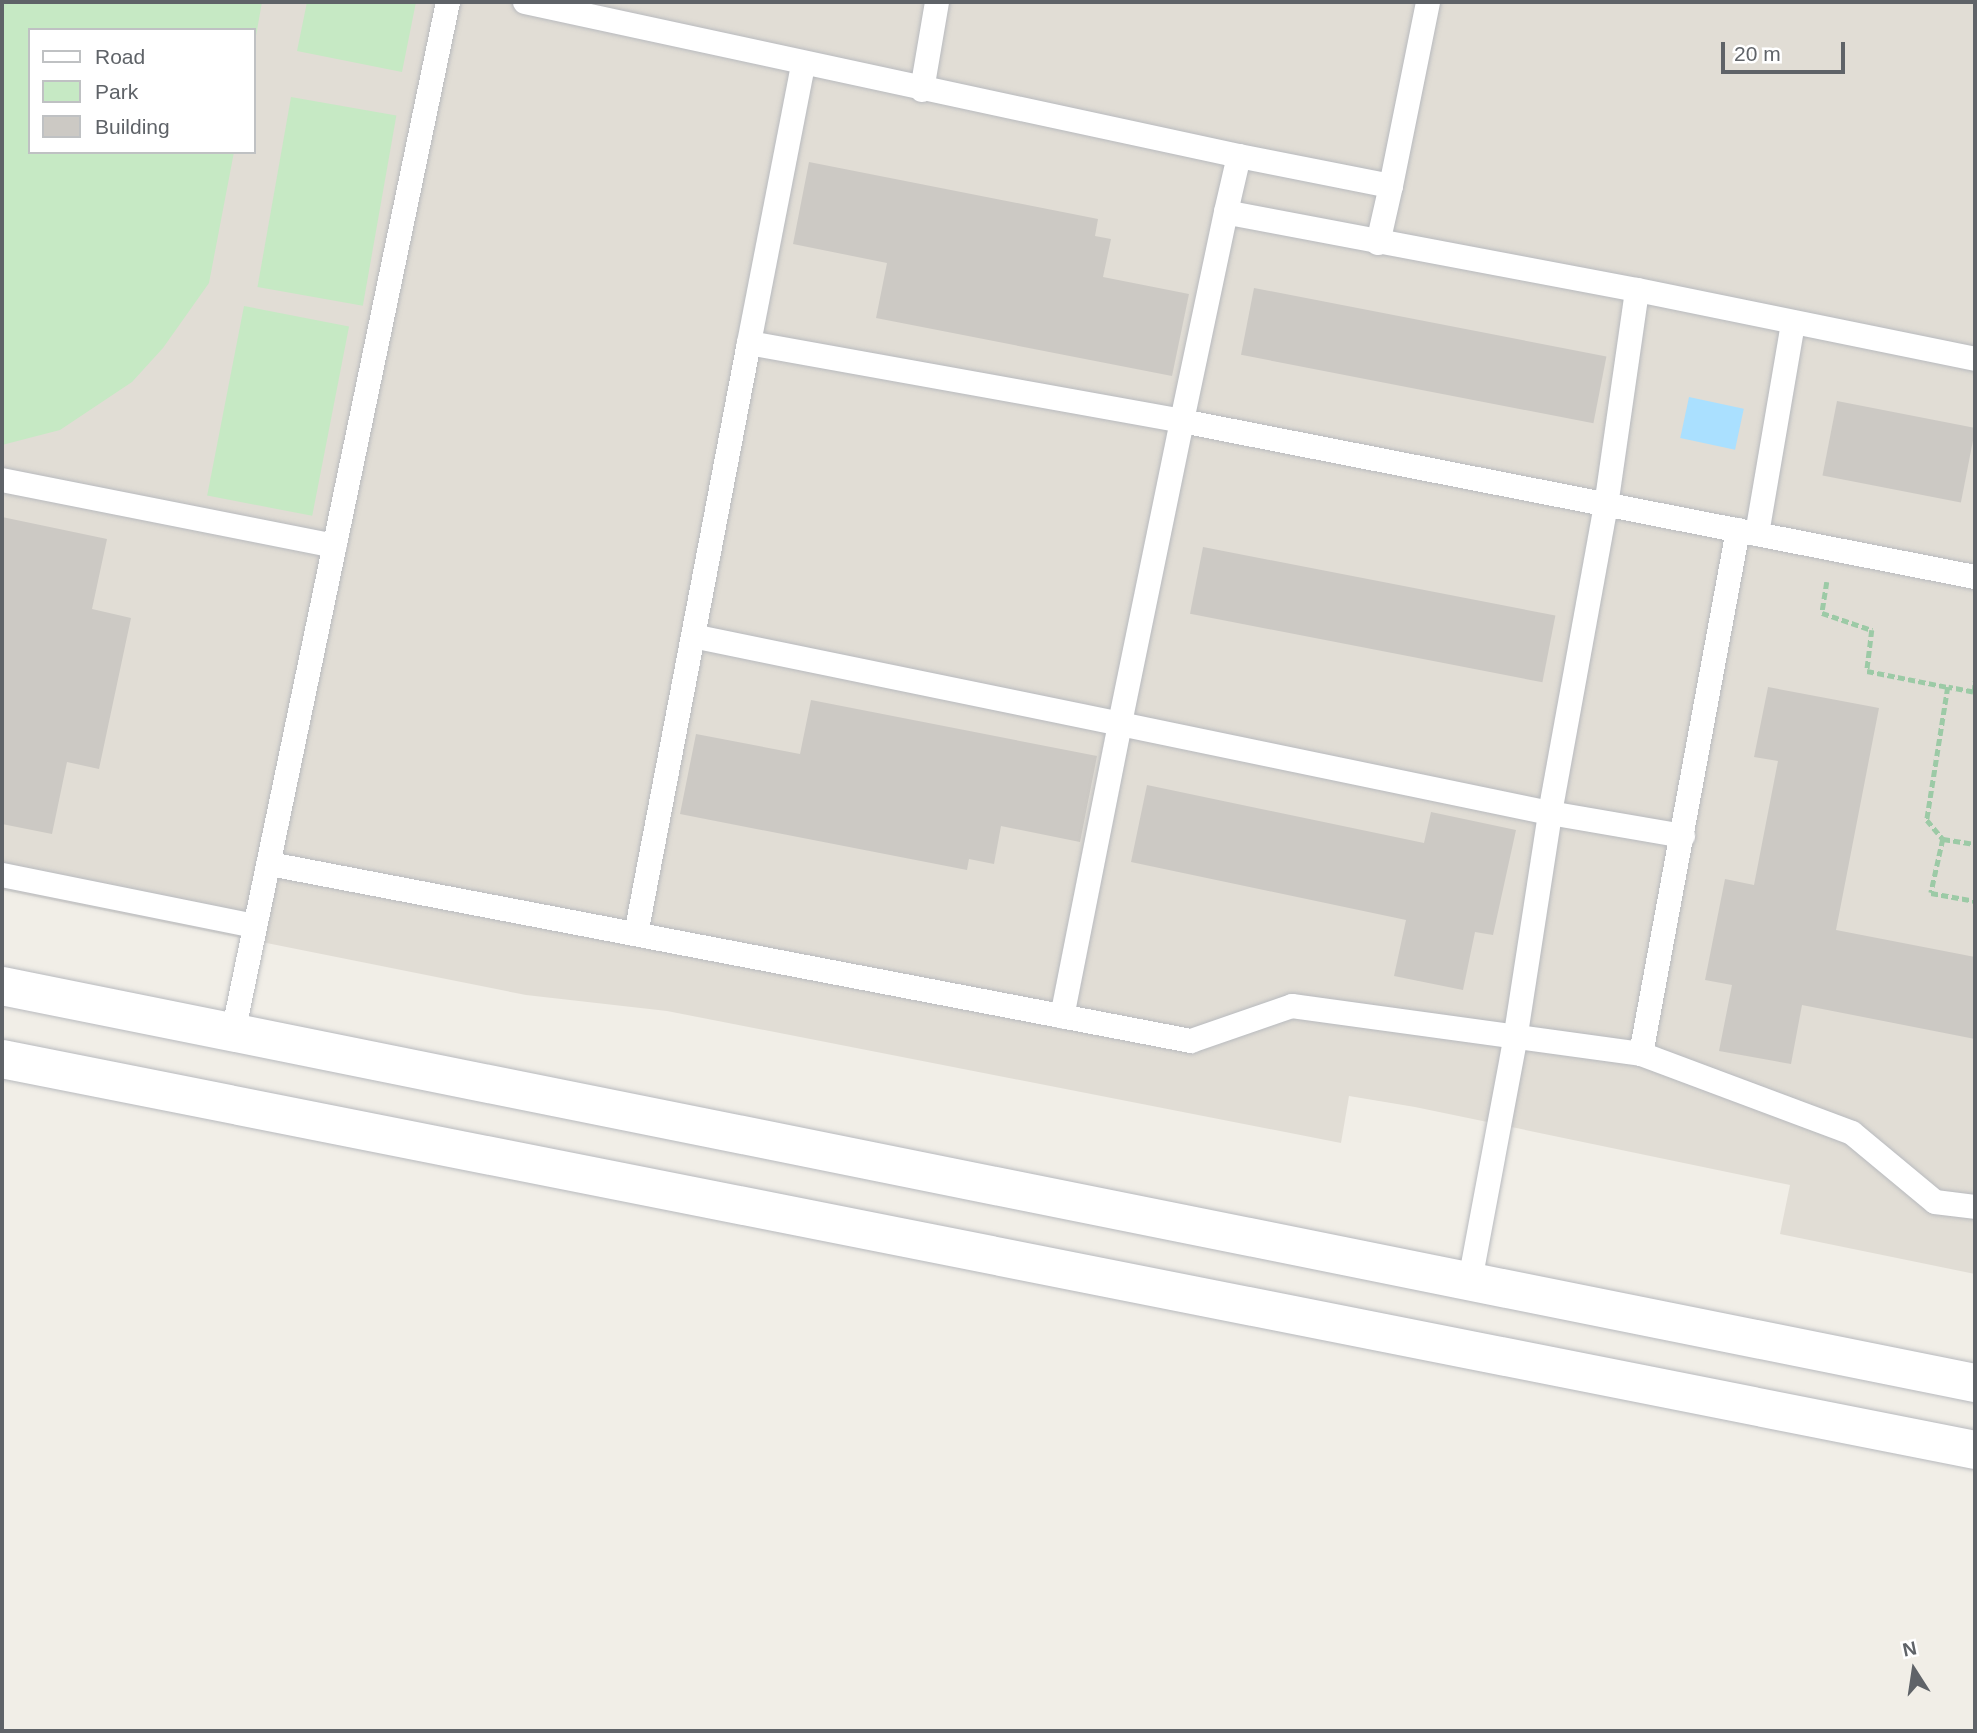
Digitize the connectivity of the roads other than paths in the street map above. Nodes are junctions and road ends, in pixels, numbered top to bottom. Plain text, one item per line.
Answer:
1 (448, 2) edge
2 (525, 2) edge
3 (937, 2) edge
4 (1428, 2) edge
5 (803, 64) junction
6 (922, 90) junction
7 (1239, 156) junction
8 (1391, 186) junction
9 (1226, 212) junction
10 (1378, 243) junction
11 (1637, 290) junction
12 (1793, 324) junction
13 (749, 343) junction
14 (1975, 359) edge
15 (1182, 421) junction
16 (2, 480) edge
17 (1606, 506) junction
18 (1748, 532) junction
19 (335, 546) junction
20 (1975, 577) edge
21 (696, 637) junction
22 (1120, 724) junction
23 (1550, 813) junction
24 (1683, 836) junction
25 (270, 864) junction
26 (2, 875) edge
27 (254, 926) junction
28 (636, 934) junction
29 (2, 986) edge
30 (1062, 1016) junction
31 (233, 1033) junction
32 (1515, 1040) junction
33 (1641, 1054) junction
34 (2, 1059) edge
35 (1975, 1207) edge
36 (1470, 1281) junction
37 (1975, 1383) edge
38 (1975, 1450) edge

1 - 19 lane
2 - 5 lane
3 - 6 lane
4 - 8 lane
5 - 6 lane
5 - 13 lane
6 - 7 lane
7 - 8 lane
7 - 9 lane
8 - 10 lane
9 - 10 lane
9 - 15 lane
10 - 11 lane
11 - 12 lane
11 - 17 lane
12 - 14 lane
12 - 18 lane
13 - 15 lane
13 - 21 lane
15 - 17 lane
15 - 22 lane
16 - 19 lane
17 - 18 lane
17 - 23 lane
18 - 20 lane
18 - 24 lane
19 - 25 lane
21 - 22 lane
21 - 28 lane
22 - 23 lane
22 - 30 lane
23 - 24 lane
23 - 32 lane
24 - 33 lane
25 - 27 lane
25 - 28 lane
26 - 27 lane
27 - 31 lane
28 - 30 lane
29 - 31 street
30 - 32 lane
31 - 36 street
32 - 33 lane
32 - 36 lane
33 - 35 lane
34 - 38 street
36 - 37 street

